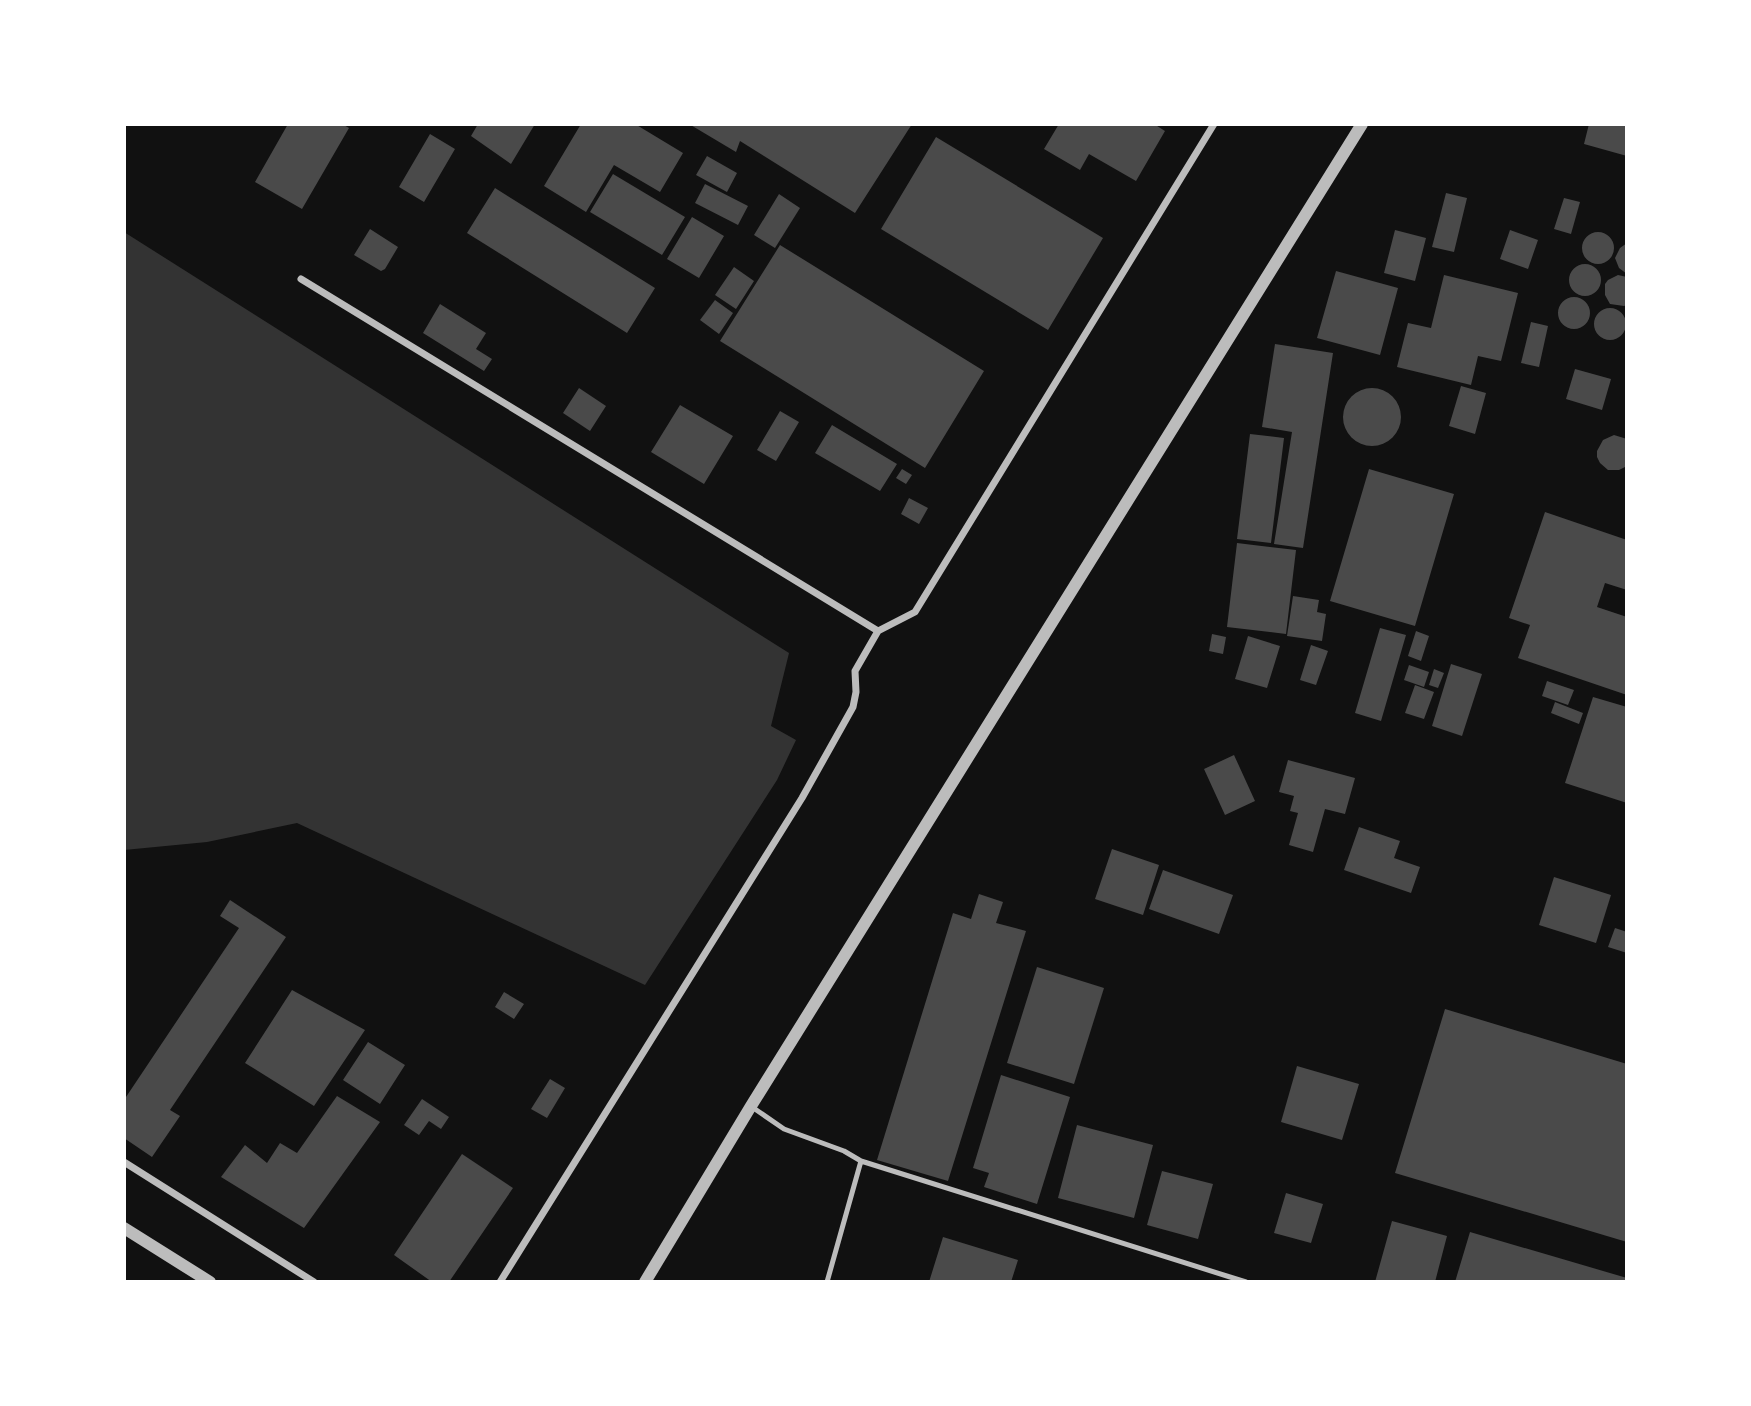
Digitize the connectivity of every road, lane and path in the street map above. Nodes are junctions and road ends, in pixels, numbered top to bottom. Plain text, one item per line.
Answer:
1 (1214, 124) edge
2 (1362, 124) edge
3 (301, 279) dead end
4 (878, 631) junction
5 (751, 1106) junction
6 (861, 1161) junction
7 (124, 1162) edge
8 (124, 1228) edge
9 (210, 1282) edge
10 (314, 1282) edge
11 (500, 1282) edge
12 (645, 1282) edge
13 (827, 1282) edge
14 (1246, 1282) edge

1 - 4 street
2 - 5 street
3 - 4 street
4 - 11 street
5 - 6 lane
5 - 12 street
6 - 13 lane
6 - 14 lane
7 - 10 street
8 - 9 street

